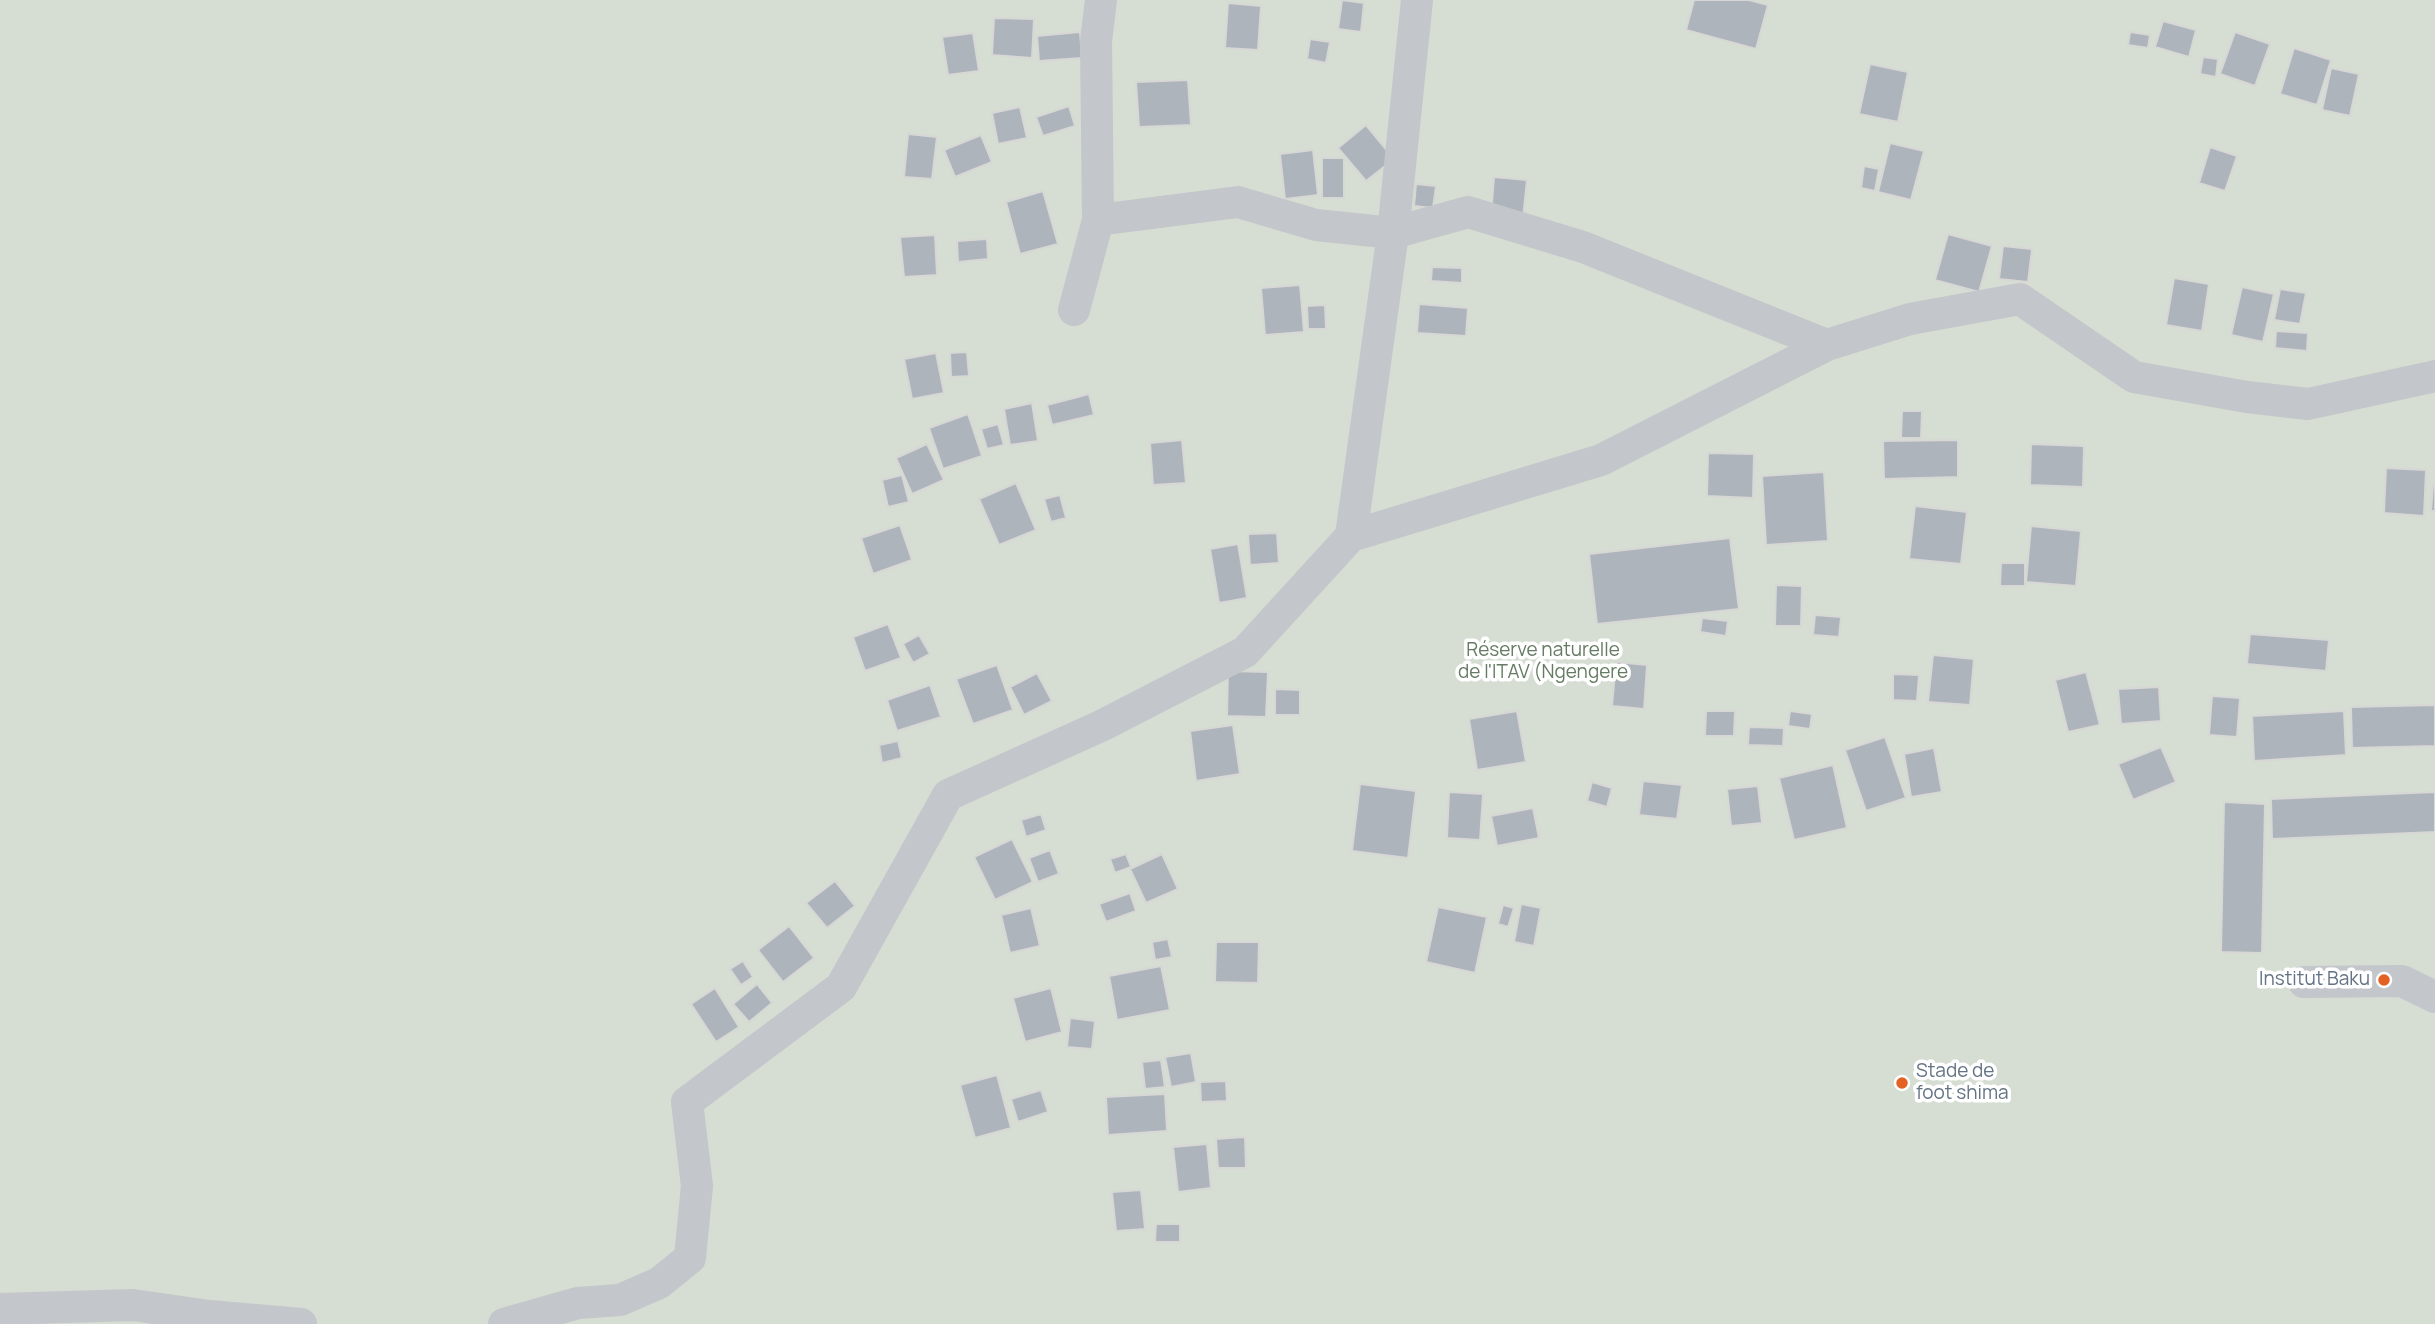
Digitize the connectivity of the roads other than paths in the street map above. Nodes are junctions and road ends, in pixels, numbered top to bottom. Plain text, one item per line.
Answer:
1 (1101, 0) edge
2 (1417, 0) edge
3 (1098, 220) junction
4 (1393, 233) junction
5 (1074, 310) dead end
6 (1827, 345) junction
7 (2435, 376) edge
8 (1351, 536) junction
9 (2304, 982) dead end
10 (2435, 997) edge
11 (0, 1309) edge
12 (301, 1324) edge
13 (504, 1324) edge

1 - 3 street
2 - 4 street
3 - 4 street
3 - 5 street
4 - 6 street
4 - 8 street
6 - 7 street
6 - 8 street
8 - 13 street
9 - 10 street
11 - 12 street

